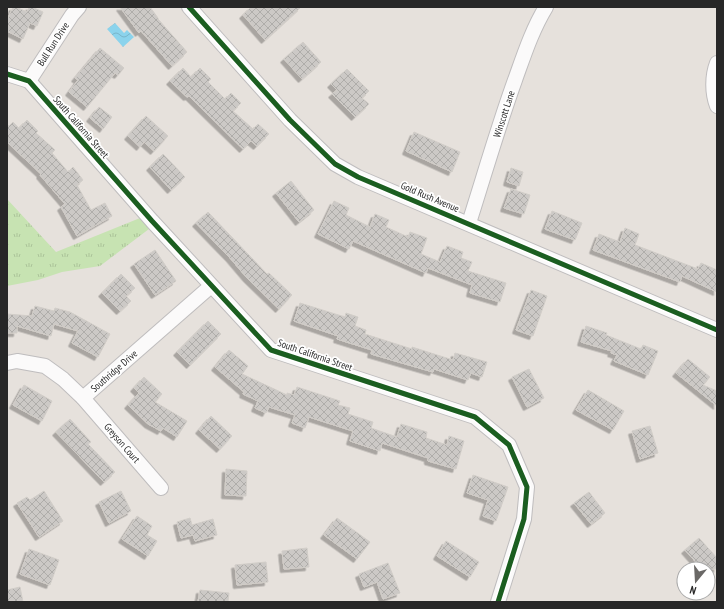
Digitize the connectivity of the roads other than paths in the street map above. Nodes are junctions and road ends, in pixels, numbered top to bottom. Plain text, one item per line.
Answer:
1 (79, 7) edge
2 (189, 7) edge
3 (546, 7) edge
4 (717, 63) edge
5 (7, 74) edge
6 (29, 82) junction
7 (717, 106) edge
8 (469, 224) junction
9 (211, 286) junction
10 (717, 330) edge
11 (7, 363) edge
12 (83, 398) junction
13 (162, 488) dead end
14 (498, 602) edge

1 - 6 street, Bull Run Drive
2 - 8 street, Gold Rush Avenue
3 - 8 street, Winscott Lane
4 - 7 street
5 - 6 street, South California Street
6 - 9 street, South California Street
8 - 10 street, Gold Rush Avenue
9 - 12 street, Southridge Drive
9 - 14 street, South California Street
11 - 12 street, Southridge Drive
12 - 13 street, Greyson Court

